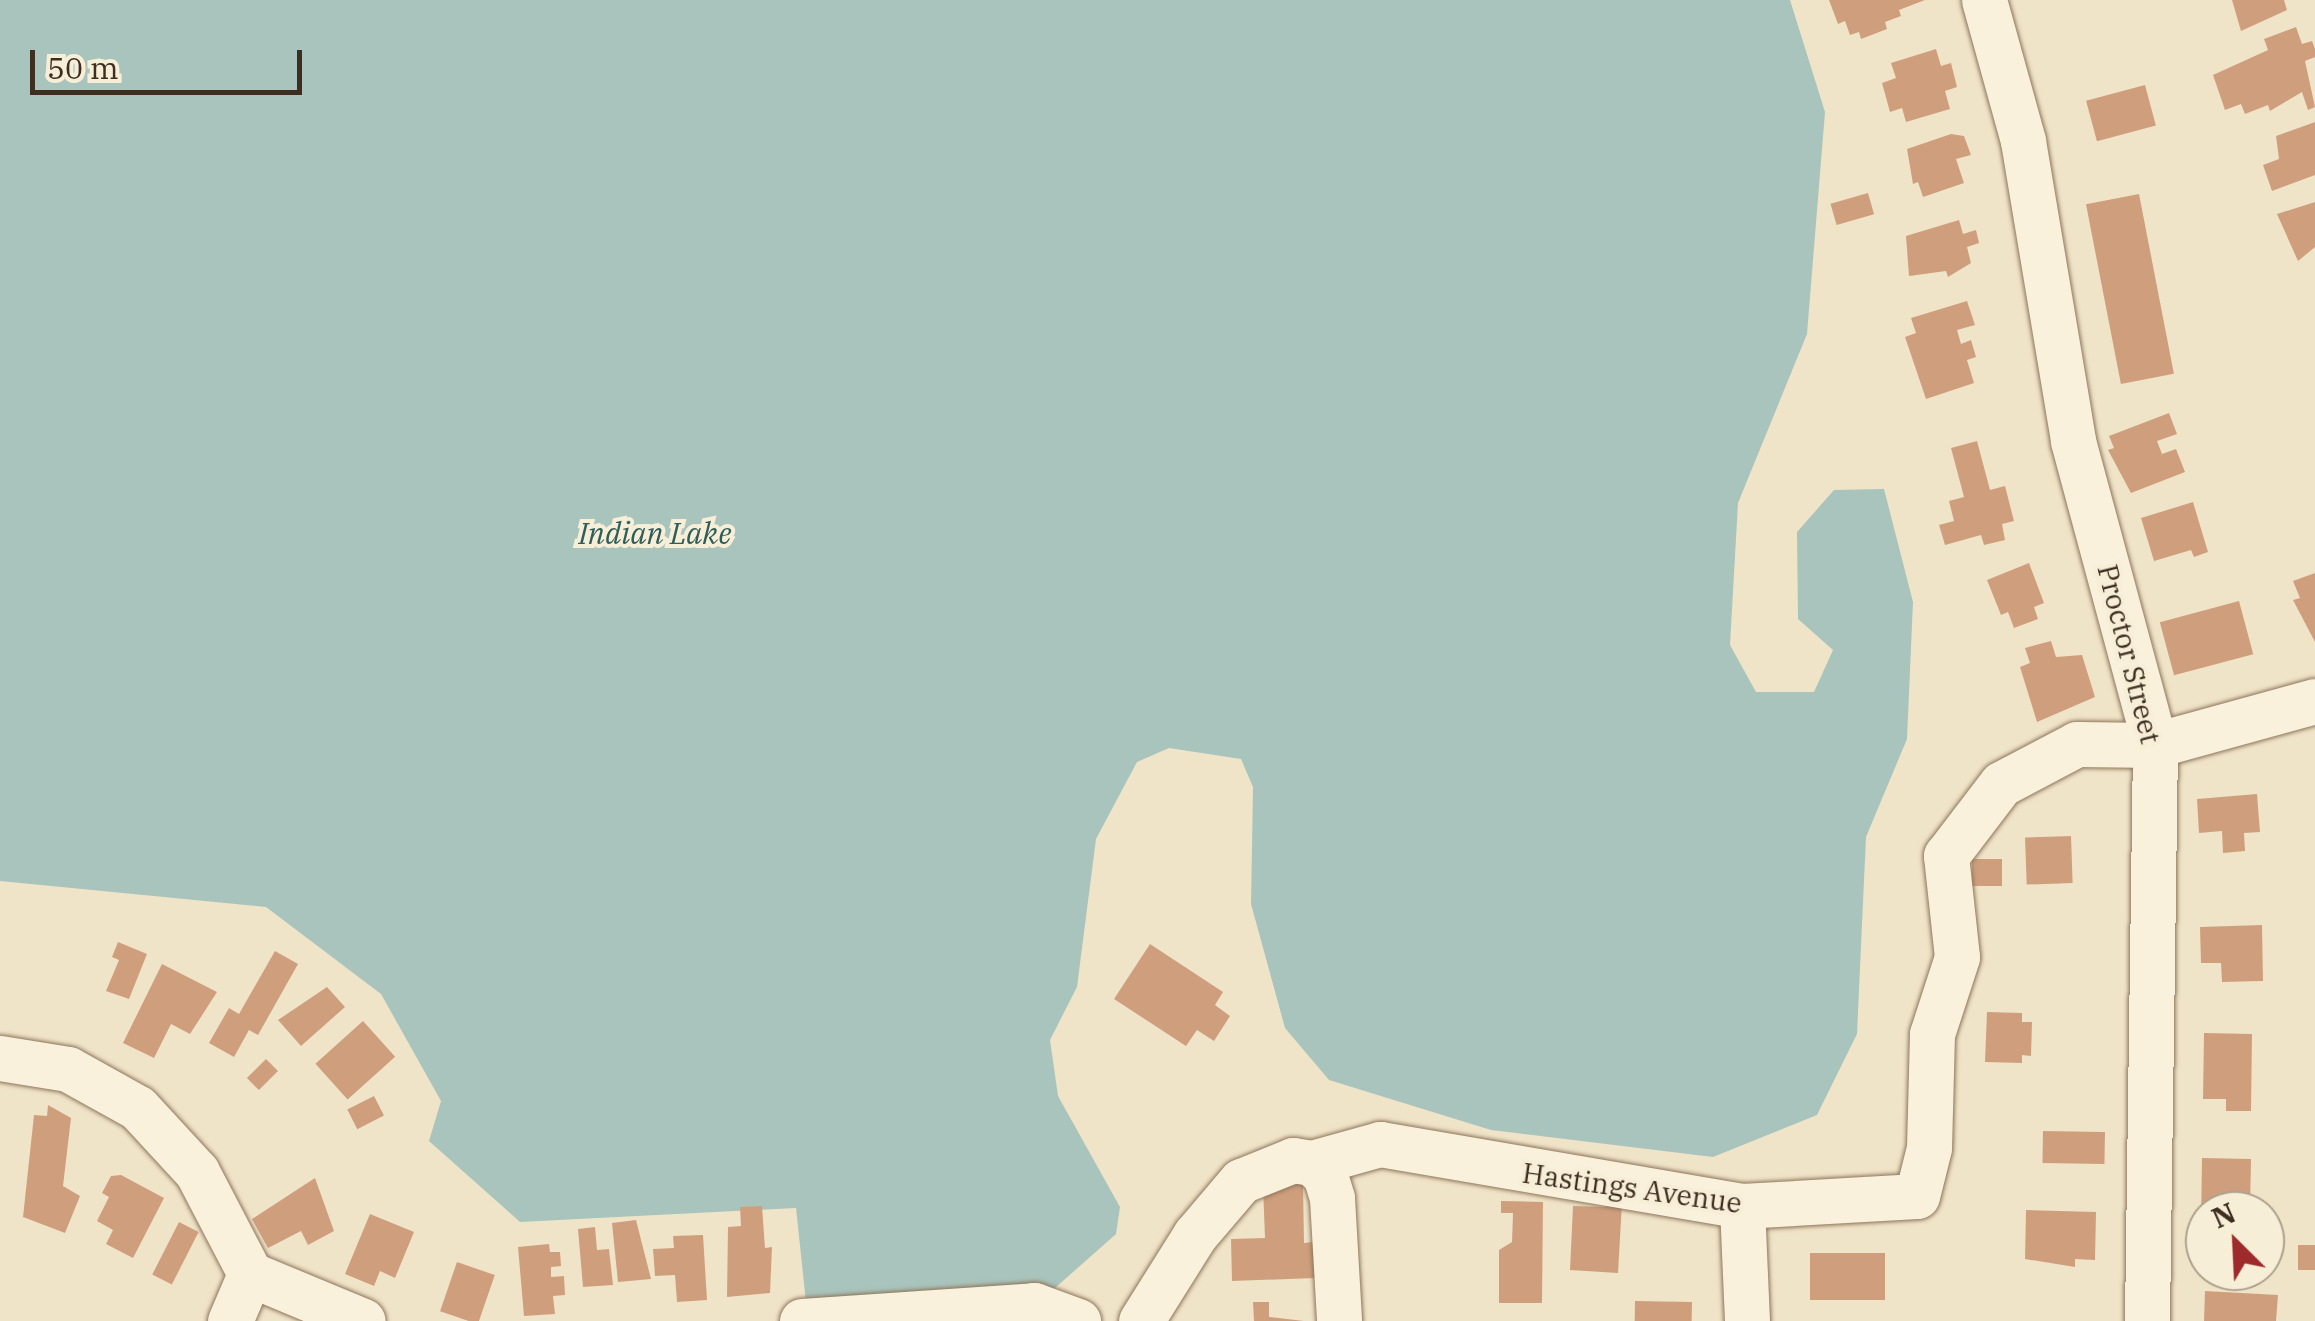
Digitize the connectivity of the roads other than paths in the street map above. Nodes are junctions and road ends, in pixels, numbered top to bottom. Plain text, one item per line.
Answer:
1 (1984, 0) edge
2 (2315, 702) edge
3 (2155, 745) junction
4 (0, 1058) edge
5 (1312, 1162) junction
6 (1742, 1206) junction
7 (250, 1274) junction
8 (230, 1321) edge
9 (363, 1321) edge
10 (802, 1321) edge
11 (1078, 1321) edge
12 (1141, 1321) edge
13 (1339, 1321) edge
14 (1747, 1321) edge
15 (2147, 1321) edge

1 - 3 street, Proctor Street
2 - 3 street, Hastings Avenue
3 - 6 street, Hastings Avenue
3 - 15 street, Proctor Street
4 - 7 street
5 - 6 street, Hastings Avenue
5 - 12 street, Hastings Avenue
5 - 13 street
6 - 14 street
7 - 8 street
7 - 9 street
10 - 11 street

